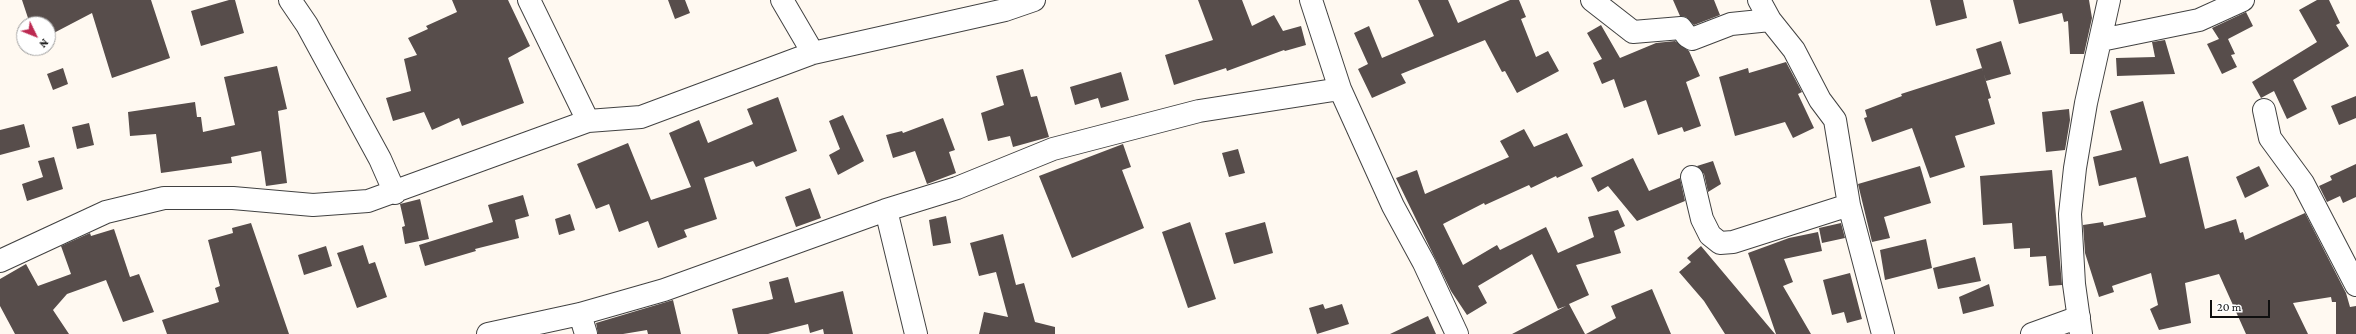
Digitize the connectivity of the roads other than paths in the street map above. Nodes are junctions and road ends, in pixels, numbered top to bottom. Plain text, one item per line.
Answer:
1 (290, 0) edge
2 (529, 0) edge
3 (782, 0) edge
4 (1034, 0) edge
5 (1311, 0) edge
6 (1592, 0) edge
7 (1759, 0) edge
8 (2110, 0) edge
9 (2243, 0) edge
10 (1770, 20) junction
11 (2101, 40) junction
12 (813, 53) junction
13 (1340, 89) junction
14 (2264, 110) dead end
15 (588, 121) junction
16 (1692, 177) dead end
17 (395, 193) junction
18 (1849, 205) junction
19 (886, 210) junction
20 (0, 261) edge
21 (2356, 285) edge
22 (583, 324) edge
23 (2080, 326) edge
24 (488, 334) edge
25 (916, 334) edge
26 (1457, 334) edge
27 (1883, 334) edge
28 (2032, 334) edge

1 - 17 street
2 - 15 street
3 - 12 street
4 - 12 street
5 - 13 street
6 - 10 street
7 - 10 street
8 - 11 street
9 - 11 street
10 - 18 street
11 - 23 street
12 - 15 street
13 - 19 street
13 - 26 street
14 - 21 street
15 - 17 street
16 - 18 street
17 - 20 street
18 - 27 street
19 - 22 street
19 - 25 street
22 - 24 street
23 - 28 street

